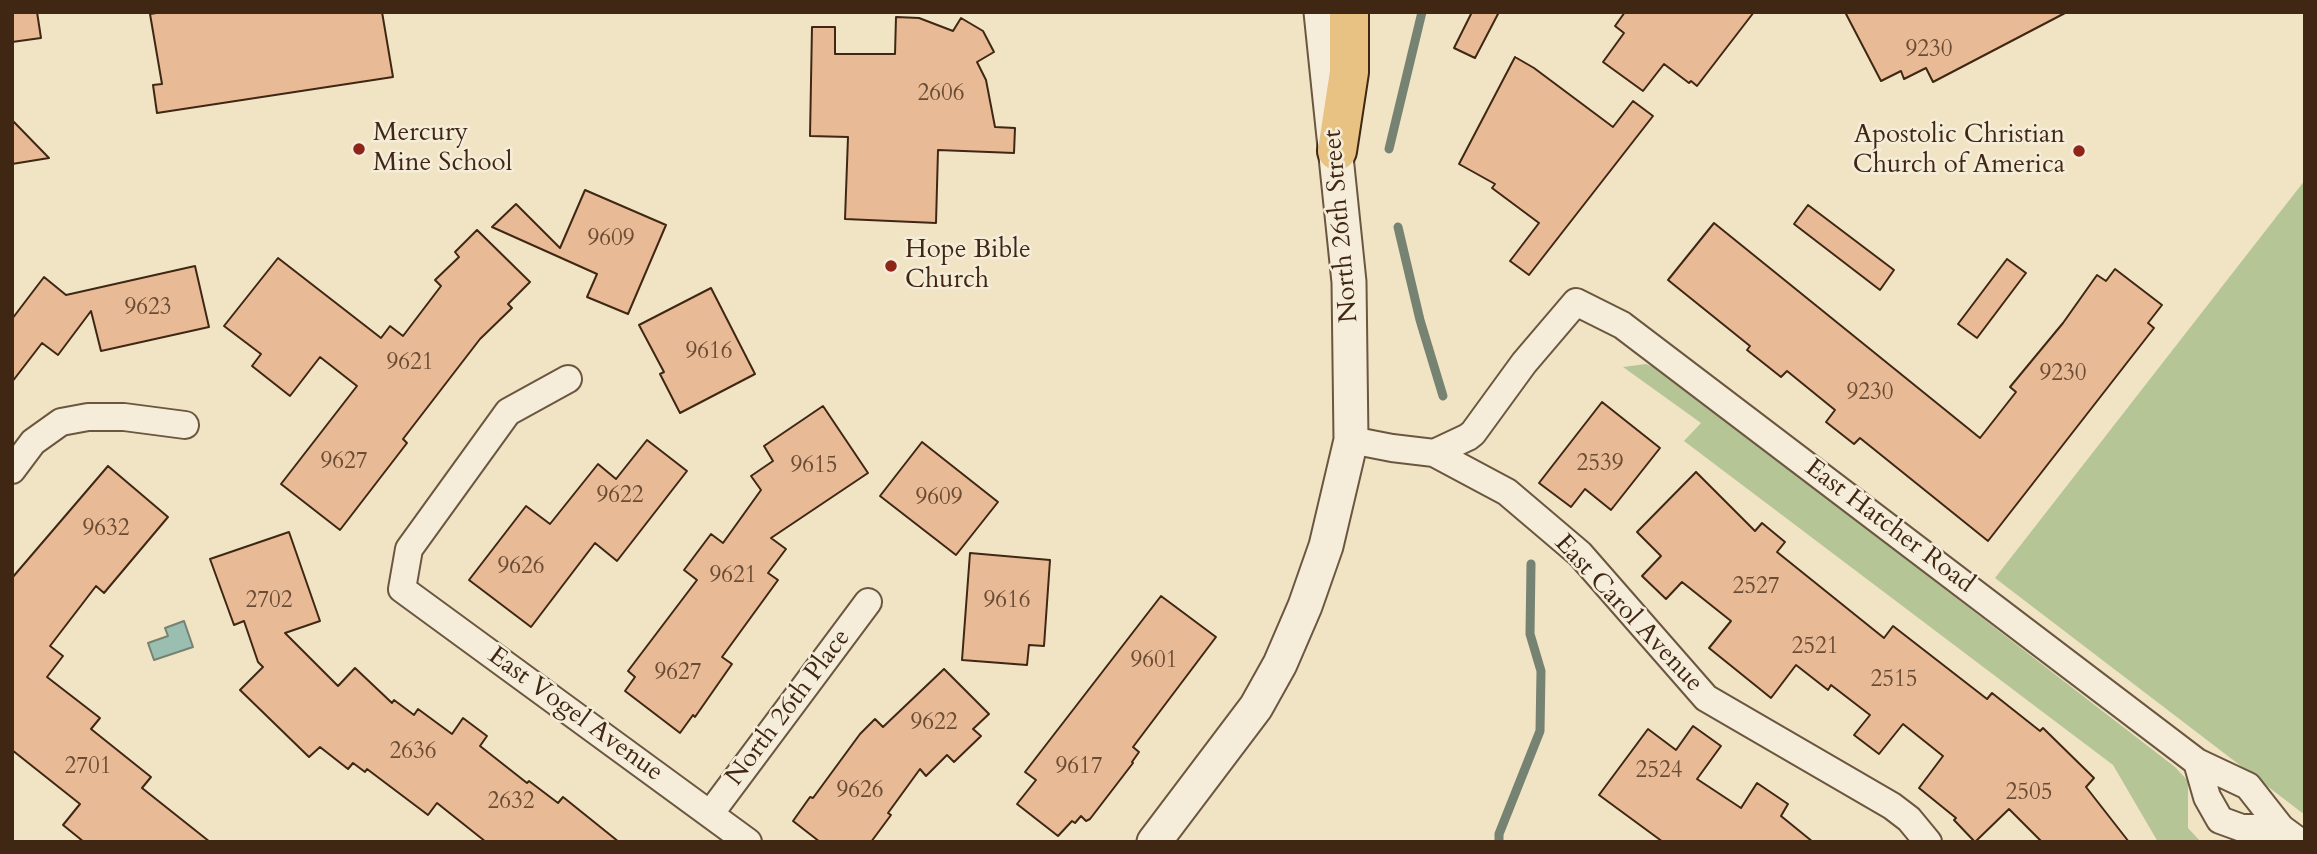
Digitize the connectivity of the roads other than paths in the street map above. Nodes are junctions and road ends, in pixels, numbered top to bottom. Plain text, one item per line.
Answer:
1 (1321, 12) edge
2 (1349, 12) edge
3 (1337, 152) junction
4 (568, 379) dead end
5 (185, 425) dead end
6 (1351, 440) junction
7 (1434, 453) junction
8 (12, 470) edge
9 (868, 602) dead end
10 (2196, 762) junction
11 (710, 814) junction
12 (2291, 835) edge
13 (748, 842) edge
14 (1154, 842) edge
15 (1928, 842) edge

1 - 3 street, North 26th Street
2 - 3 highway
3 - 6 street, North 26th Street
4 - 11 street, East Vogel Avenue
5 - 8 street
6 - 7 street
6 - 14 street, North 26th Street
7 - 10 street, East Hatcher Road
7 - 15 street, East Carol Avenue
9 - 11 street, North 26th Place
10 - 12 street, East Hatcher Road
10 - 12 street, East Hatcher Road
11 - 13 street, East Vogel Avenue

